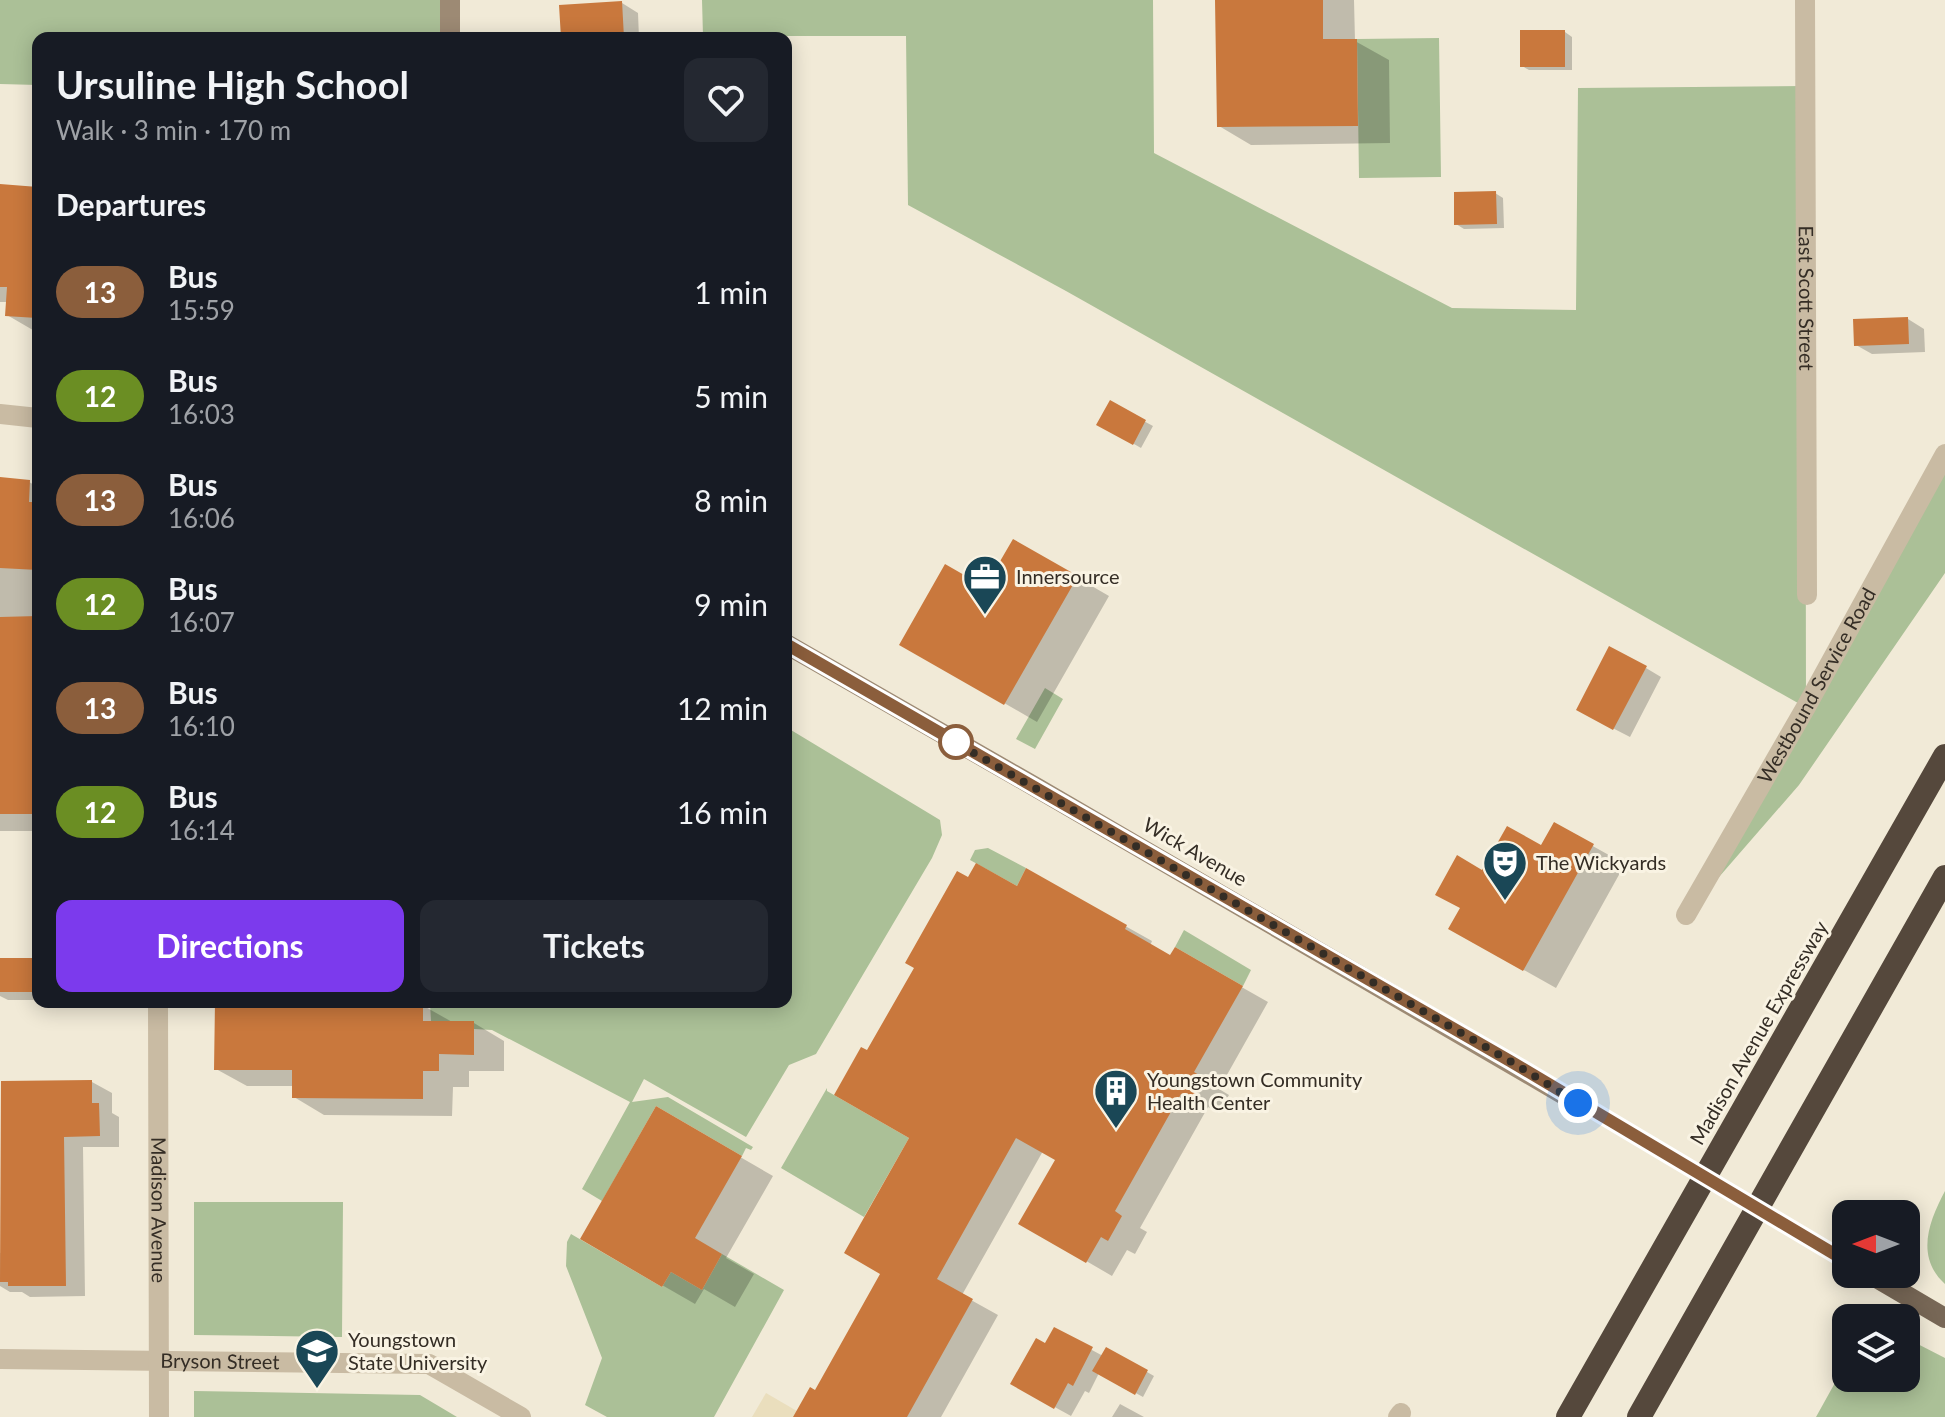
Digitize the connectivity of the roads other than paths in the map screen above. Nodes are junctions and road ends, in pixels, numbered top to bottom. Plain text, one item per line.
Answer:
1 (450, 0) edge
2 (1805, 0) edge
3 (450, 32) edge
4 (0, 414) edge
5 (32, 417) edge
6 (1945, 454) edge
7 (1807, 595) dead end
8 (792, 647) edge
9 (1945, 756) edge
10 (1945, 877) edge
11 (1686, 915) dead end
12 (158, 1008) edge
13 (1578, 1103) dead end
14 (1894, 1288) edge
15 (1945, 1318) edge
16 (0, 1359) edge
17 (159, 1360) junction
18 (159, 1417) edge
19 (521, 1417) edge
20 (1568, 1417) edge
21 (1639, 1417) edge

1 - 3 main road
2 - 7 street, East Scott Street
4 - 5 street
6 - 11 street, Westbound Service Road
8 - 13 main road, Wick Avenue
9 - 20 highway, Madison Avenue Expressway
10 - 21 highway
12 - 17 street, Madison Avenue
14 - 15 main road
16 - 17 street, Bryson Street
17 - 18 street, Madison Avenue
17 - 19 street, Bryson Street

